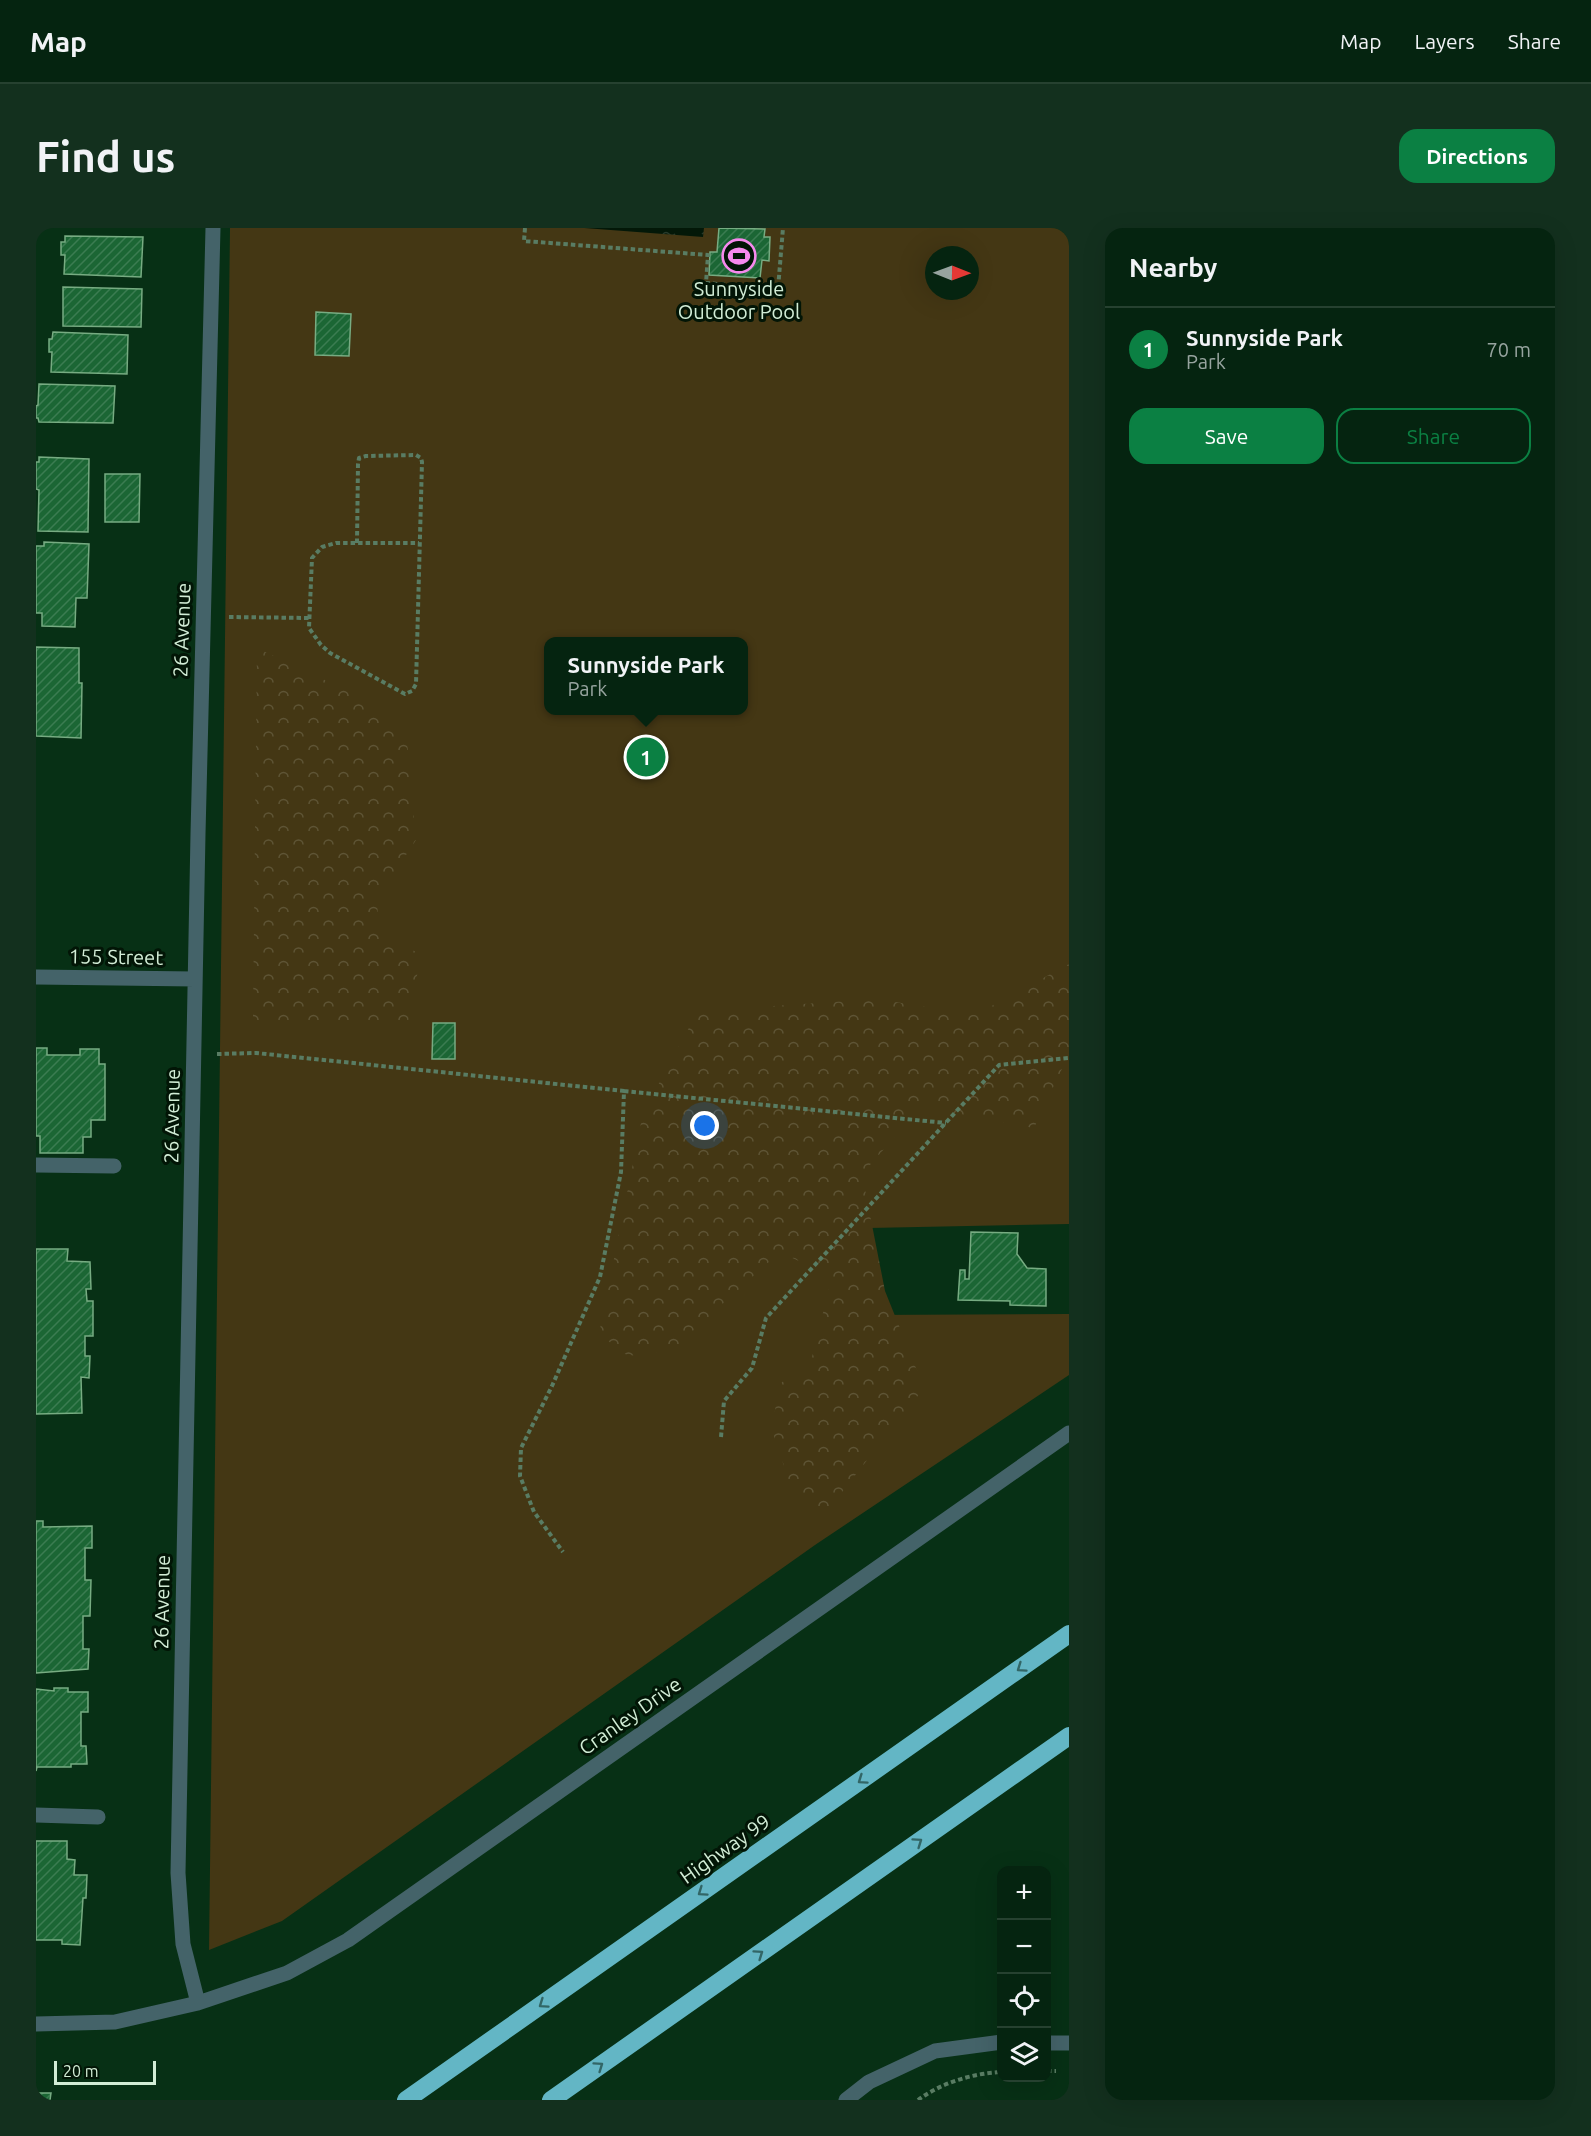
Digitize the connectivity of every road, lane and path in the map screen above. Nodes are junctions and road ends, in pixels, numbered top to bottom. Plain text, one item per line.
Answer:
1 (213, 228) edge
2 (525, 228) edge
3 (783, 228) edge
4 (357, 543) junction
5 (419, 543) junction
6 (204, 616) junction
7 (309, 618) junction
8 (36, 977) edge
9 (195, 979) junction
10 (194, 1055) junction
11 (1069, 1058) edge
12 (624, 1091) junction
13 (946, 1123) junction
14 (36, 1166) edge
15 (114, 1166) dead end
16 (1069, 1433) edge
17 (721, 1437) dead end
18 (562, 1552) dead end
19 (1069, 1634) edge
20 (1069, 1736) edge
21 (36, 1815) edge
22 (98, 1817) dead end
23 (198, 2003) junction
24 (36, 2024) edge
25 (997, 2042) edge
26 (1051, 2043) edge
27 (1069, 2043) edge
28 (997, 2072) edge
29 (406, 2100) edge
30 (551, 2100) edge
31 (846, 2100) edge
32 (918, 2100) edge

1 - 6 street, 26 Avenue
2 - 3 path
4 - 5 path
4 - 5 path
4 - 7 path
5 - 7 path
6 - 7 path
6 - 9 street, 26 Avenue
8 - 9 street, 155 Street
9 - 10 street, 26 Avenue
10 - 12 path
10 - 23 street, 26 Avenue
11 - 13 path
12 - 13 path
12 - 18 path
13 - 17 path
14 - 15 street
16 - 23 street, Cranley Drive
19 -> 29 highway, Highway 99
30 -> 20 highway
21 - 22 street
23 - 24 street, Cranley Drive
25 - 31 street
26 - 27 street
28 - 32 path

